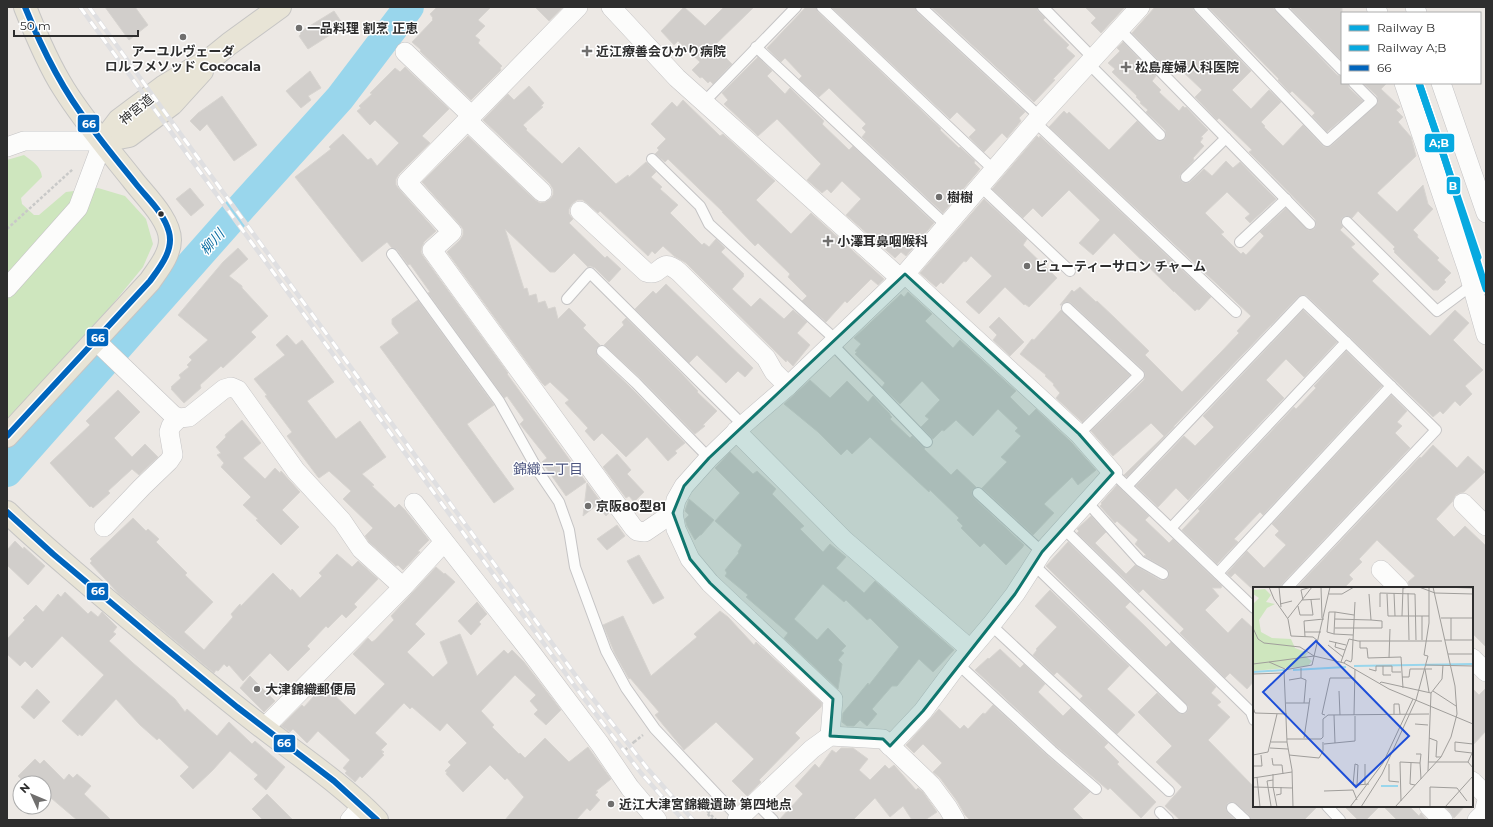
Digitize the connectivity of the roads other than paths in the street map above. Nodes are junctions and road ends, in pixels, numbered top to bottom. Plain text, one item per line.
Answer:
1 (25, 7) edge
2 (280, 7) edge
3 (578, 7) edge
4 (611, 7) edge
5 (796, 7) edge
6 (822, 7) edge
7 (921, 7) edge
8 (1043, 7) edge
9 (1140, 7) edge
10 (1199, 7) edge
11 (1280, 7) edge
12 (1119, 29) junction
13 (756, 47) junction
14 (405, 52) dead end
15 (1091, 61) junction
16 (1341, 69) edge
17 (1355, 84) edge
18 (1404, 84) edge
19 (1441, 84) edge
20 (704, 102) junction
21 (470, 118) junction
22 (1038, 119) junction
23 (1160, 135) dead end
24 (1226, 138) junction
25 (103, 141) junction
26 (7, 148) edge
27 (652, 159) dead end
28 (994, 170) junction
29 (1186, 177) dead end
30 (980, 186) junction
31 (542, 192) dead end
32 (1286, 199) junction
33 (580, 211) dead end
34 (1486, 213) edge
35 (1347, 222) dead end
36 (1310, 224) dead end
37 (946, 225) junction
38 (1240, 242) dead end
39 (392, 254) dead end
40 (1070, 271) dead end
41 (902, 276) junction
42 (1472, 285) junction
43 (7, 288) edge
44 (567, 299) dead end
45 (1067, 308) dead end
46 (1236, 312) dead end
47 (1486, 335) edge
48 (834, 342) junction
49 (1346, 342) junction
50 (99, 344) junction
51 (602, 351) dead end
52 (788, 386) junction
53 (1391, 386) junction
54 (179, 418) junction
55 (740, 428) junction
56 (1079, 434) junction
57 (7, 436) edge
58 (927, 442) dead end
59 (709, 458) junction
60 (1112, 473) junction
61 (1127, 486) junction
62 (978, 493) dead end
63 (1088, 502) junction
64 (414, 503) dead end
65 (1463, 503) dead end
66 (672, 513) junction
67 (7, 514) edge
68 (1486, 526) edge
69 (104, 527) dead end
70 (1063, 528) junction
71 (1171, 528) junction
72 (444, 542) junction
73 (1038, 558) junction
74 (1381, 570) dead end
75 (1218, 573) junction
76 (1163, 574) dead end
77 (403, 587) junction
78 (1288, 587) edge
79 (1398, 587) edge
80 (1253, 607) edge
81 (991, 624) junction
82 (970, 649) junction
83 (1473, 659) edge
84 (958, 664) junction
85 (1486, 672) edge
86 (1182, 708) dead end
87 (1253, 717) edge
88 (264, 728) junction
89 (830, 736) junction
90 (890, 746) junction
91 (1473, 782) edge
92 (1096, 789) dead end
93 (1169, 791) dead end
94 (1486, 795) edge
95 (755, 802) junction
96 (1486, 804) edge
97 (1327, 807) edge
98 (1430, 807) edge
99 (1232, 808) dead end
100 (1160, 812) dead end
101 (363, 815) edge
102 (738, 819) edge
103 (655, 820) edge
104 (773, 820) edge
105 (955, 820) edge
106 (1168, 820) edge
107 (1245, 820) edge
108 (1340, 820) edge
109 (1443, 820) edge
110 (1477, 820) edge

1 - 25 main road
2 - 25 main road, 神宮道
3 - 21 street
4 - 20 street
5 - 13 lane
6 - 28 lane
7 - 22 lane
8 - 15 lane
9 - 12 street
10 - 17 lane
11 - 16 lane
12 - 15 street
12 - 24 lane
13 - 20 lane
13 - 37 lane
14 - 21 street
15 - 22 street
15 - 23 lane
18 - 42 street
19 - 34 street
20 - 41 street
21 - 31 street
21 - 66 street
22 - 28 street
22 - 46 lane
24 - 29 lane
24 - 32 lane
25 - 26 street
25 - 43 street
25 - 50 main road
27 - 48 lane
28 - 30 street
30 - 37 street
30 - 40 lane
32 - 36 lane
32 - 38 lane
33 - 52 street
35 - 42 lane
37 - 41 street
39 - 102 lane
41 - 48 street
41 - 56 street
42 - 47 street
44 - 55 lane
45 - 56 lane
48 - 52 street
48 - 58 lane
49 - 53 lane
49 - 61 lane
49 - 71 lane
50 - 54 street
50 - 57 main road
51 - 59 lane
52 - 55 street
53 - 75 lane
53 - 78 lane
54 - 69 street
54 - 77 street
55 - 59 street
55 - 82 street
56 - 60 street
59 - 66 street
60 - 61 lane
60 - 63 street
61 - 71 lane
62 - 73 lane
63 - 70 street
63 - 76 lane
64 - 72 street
65 - 68 street
66 - 89 street
67 - 88 main road
70 - 73 street
70 - 87 lane
71 - 75 lane
72 - 77 street
72 - 103 street
73 - 81 street
73 - 86 lane
74 - 79 street
75 - 80 lane
77 - 88 street
81 - 82 street
81 - 93 lane
82 - 84 street
83 - 85 street
84 - 90 street
84 - 92 lane
88 - 101 main road
89 - 90 street
89 - 95 street
90 - 105 street
91 - 94 street
95 - 102 street
95 - 104 lane
96 - 110 street
97 - 108 lane
98 - 109 street
99 - 107 lane
100 - 106 lane

